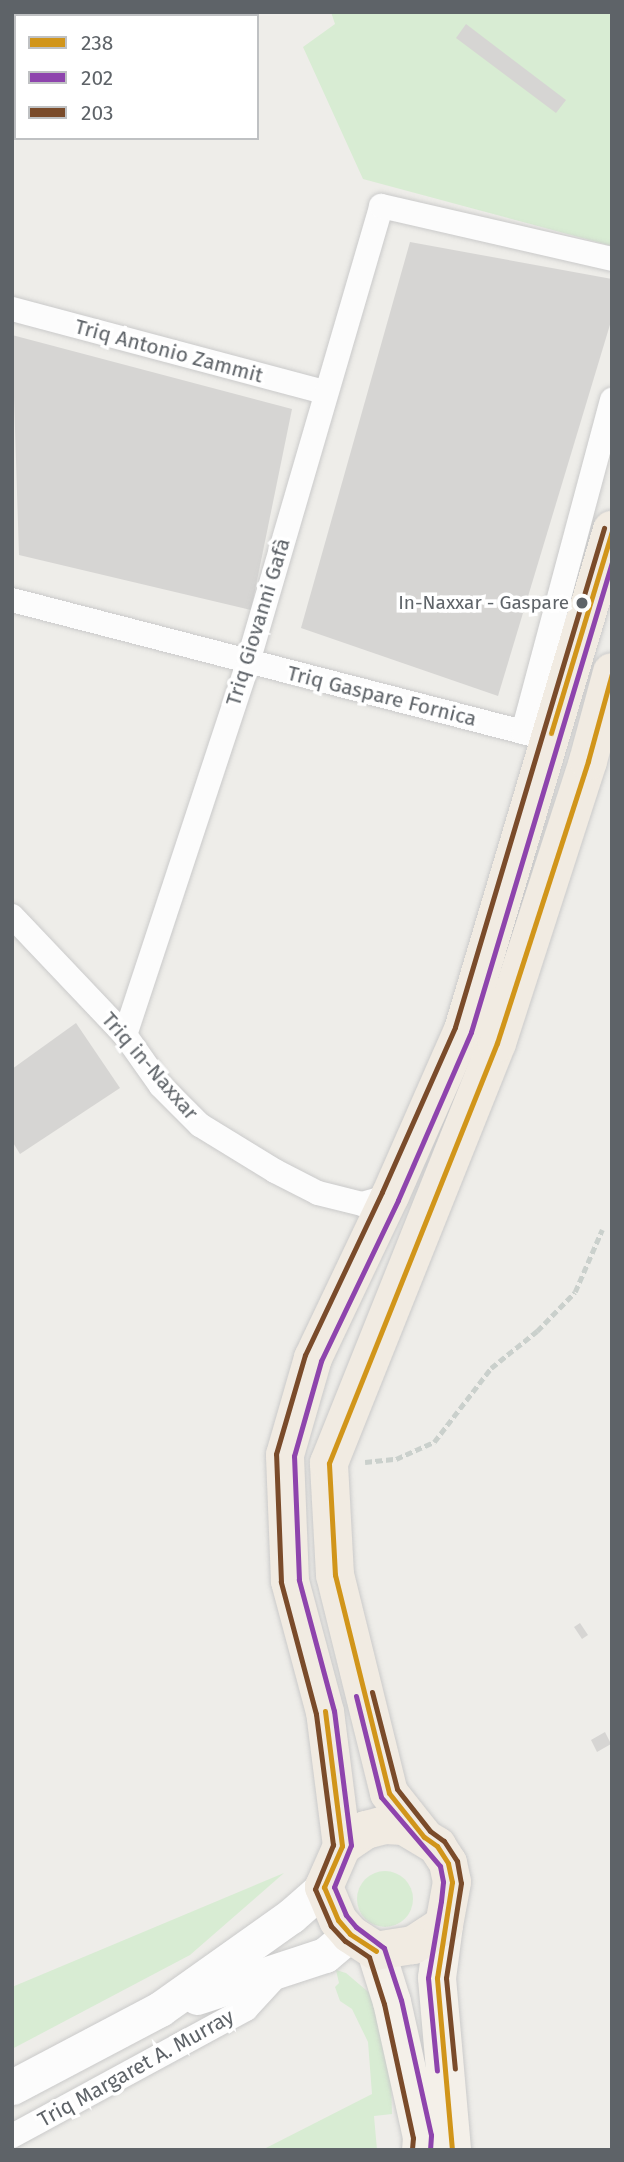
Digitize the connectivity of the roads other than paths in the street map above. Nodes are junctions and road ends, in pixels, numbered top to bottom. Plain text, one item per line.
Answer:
1 (612, 259) edge
2 (12, 309) edge
3 (325, 392) junction
4 (612, 400) edge
5 (612, 530) edge
6 (12, 600) edge
7 (248, 662) junction
8 (612, 673) edge
9 (536, 736) junction
10 (12, 916) edge
11 (125, 1035) junction
12 (390, 1196) junction
13 (425, 1837) junction
14 (342, 1846) junction
15 (324, 1887) junction
16 (444, 1924) junction
17 (363, 1942) junction
18 (285, 1967) junction
19 (160, 2010) junction
20 (12, 2087) edge
21 (12, 2136) edge
22 (447, 2147) edge

1 - 3 street, Triq Giovanni Gafà
2 - 3 street, Triq Antonio Zammit
3 - 7 street, Triq Giovanni Gafà
4 - 9 street
5 - 9 highway
6 - 7 street, Triq Gaspare Fornica
7 - 9 street, Triq Gaspare Fornica
7 - 11 street, Triq Giovanni Gafà
8 - 13 highway
9 - 12 highway
10 - 11 street, Triq in-Naxxar
11 - 12 street, Triq in-Naxxar
12 - 14 highway
13 - 14 highway
13 - 16 highway
14 - 15 highway
15 - 17 highway
15 - 19 main road, Triq Margaret A. Murray
16 - 17 highway
16 - 22 main road
17 - 18 main road, Triq Margaret A. Murray
17 - 22 main road
18 - 19 main road, Triq Margaret A. Murray
18 - 21 street, Triq Margaret A. Murray
19 - 20 main road, Triq Margaret A. Murray

